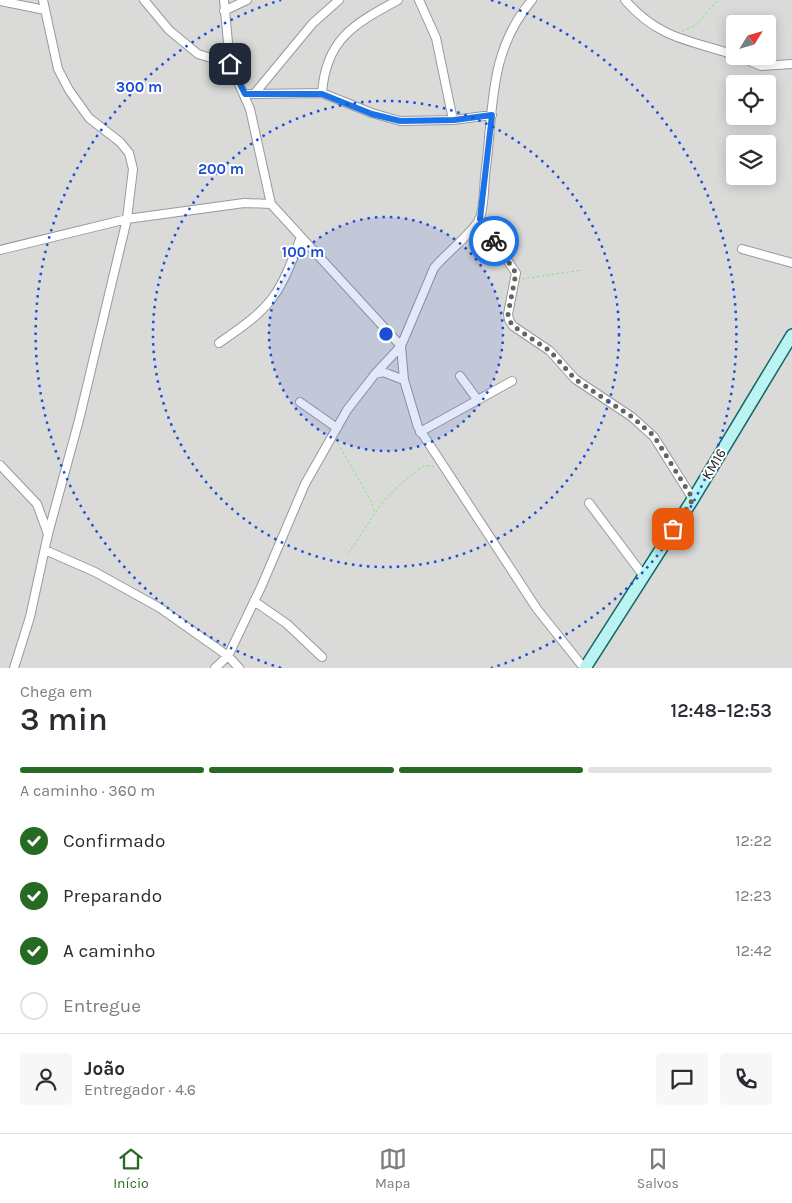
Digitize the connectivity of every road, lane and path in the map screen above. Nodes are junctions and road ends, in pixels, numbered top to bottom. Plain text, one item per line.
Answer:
1 (43, 0) edge
2 (144, 0) edge
3 (224, 0) edge
4 (247, 0) edge
5 (339, 0) edge
6 (398, 0) edge
7 (419, 0) edge
8 (532, 0) edge
9 (625, 0) edge
10 (718, 0) edge
11 (0, 1) edge
12 (45, 10) junction
13 (224, 11) junction
14 (667, 33) junction
15 (726, 53) edge
16 (230, 64) junction
17 (792, 64) edge
18 (758, 65) edge
19 (255, 93) junction
20 (245, 94) junction
21 (322, 94) junction
22 (492, 115) junction
23 (454, 120) junction
24 (271, 204) junction
25 (127, 219) junction
26 (480, 219) junction
27 (300, 237) junction
28 (742, 248) dead end
29 (0, 250) edge
30 (792, 263) edge
31 (582, 270) dead end
32 (516, 280) junction
33 (792, 335) edge
34 (219, 343) dead end
35 (401, 346) junction
36 (375, 374) junction
37 (460, 376) dead end
38 (404, 380) junction
39 (512, 381) dead end
40 (477, 399) junction
41 (300, 402) dead end
42 (335, 431) junction
43 (420, 432) junction
44 (0, 465) edge
45 (442, 468) junction
46 (693, 499) junction
47 (588, 503) dead end
48 (375, 513) junction
49 (48, 534) junction
50 (45, 550) junction
51 (348, 554) dead end
52 (644, 575) junction
53 (254, 601) junction
54 (228, 656) junction
55 (322, 657) dead end
56 (14, 668) edge
57 (215, 668) edge
58 (239, 668) edge
59 (584, 668) edge

1 - 12 street
2 - 16 street
3 - 13 street
4 - 13 street
5 - 19 street
6 - 21 street
7 - 23 street
8 - 22 street
9 - 14 street
10 - 14 path
11 - 12 street
12 - 25 street
13 - 16 street
14 - 15 street
16 - 20 street
17 - 18 street
19 - 20 street
19 - 21 street
20 - 24 street
21 - 23 street
22 - 23 street
22 - 26 street
24 - 25 street
24 - 27 street
25 - 29 street
25 - 49 street
26 - 32 street
26 - 35 street
27 - 34 street
27 - 35 street
28 - 30 street
31 - 32 path
32 - 46 street
33 - 46 street, KM16
35 - 36 street
35 - 38 street
36 - 38 street
36 - 42 street
37 - 40 street
38 - 43 street
39 - 40 street
40 - 43 street
41 - 42 street
42 - 48 path
42 - 53 street
43 - 45 street
44 - 49 street
45 - 48 path
45 - 59 street
46 - 52 street, KM16
47 - 52 street
48 - 51 path
49 - 50 street
50 - 54 street
50 - 56 street
52 - 59 street, KM16
53 - 54 street
53 - 55 street
54 - 57 street
54 - 58 street

